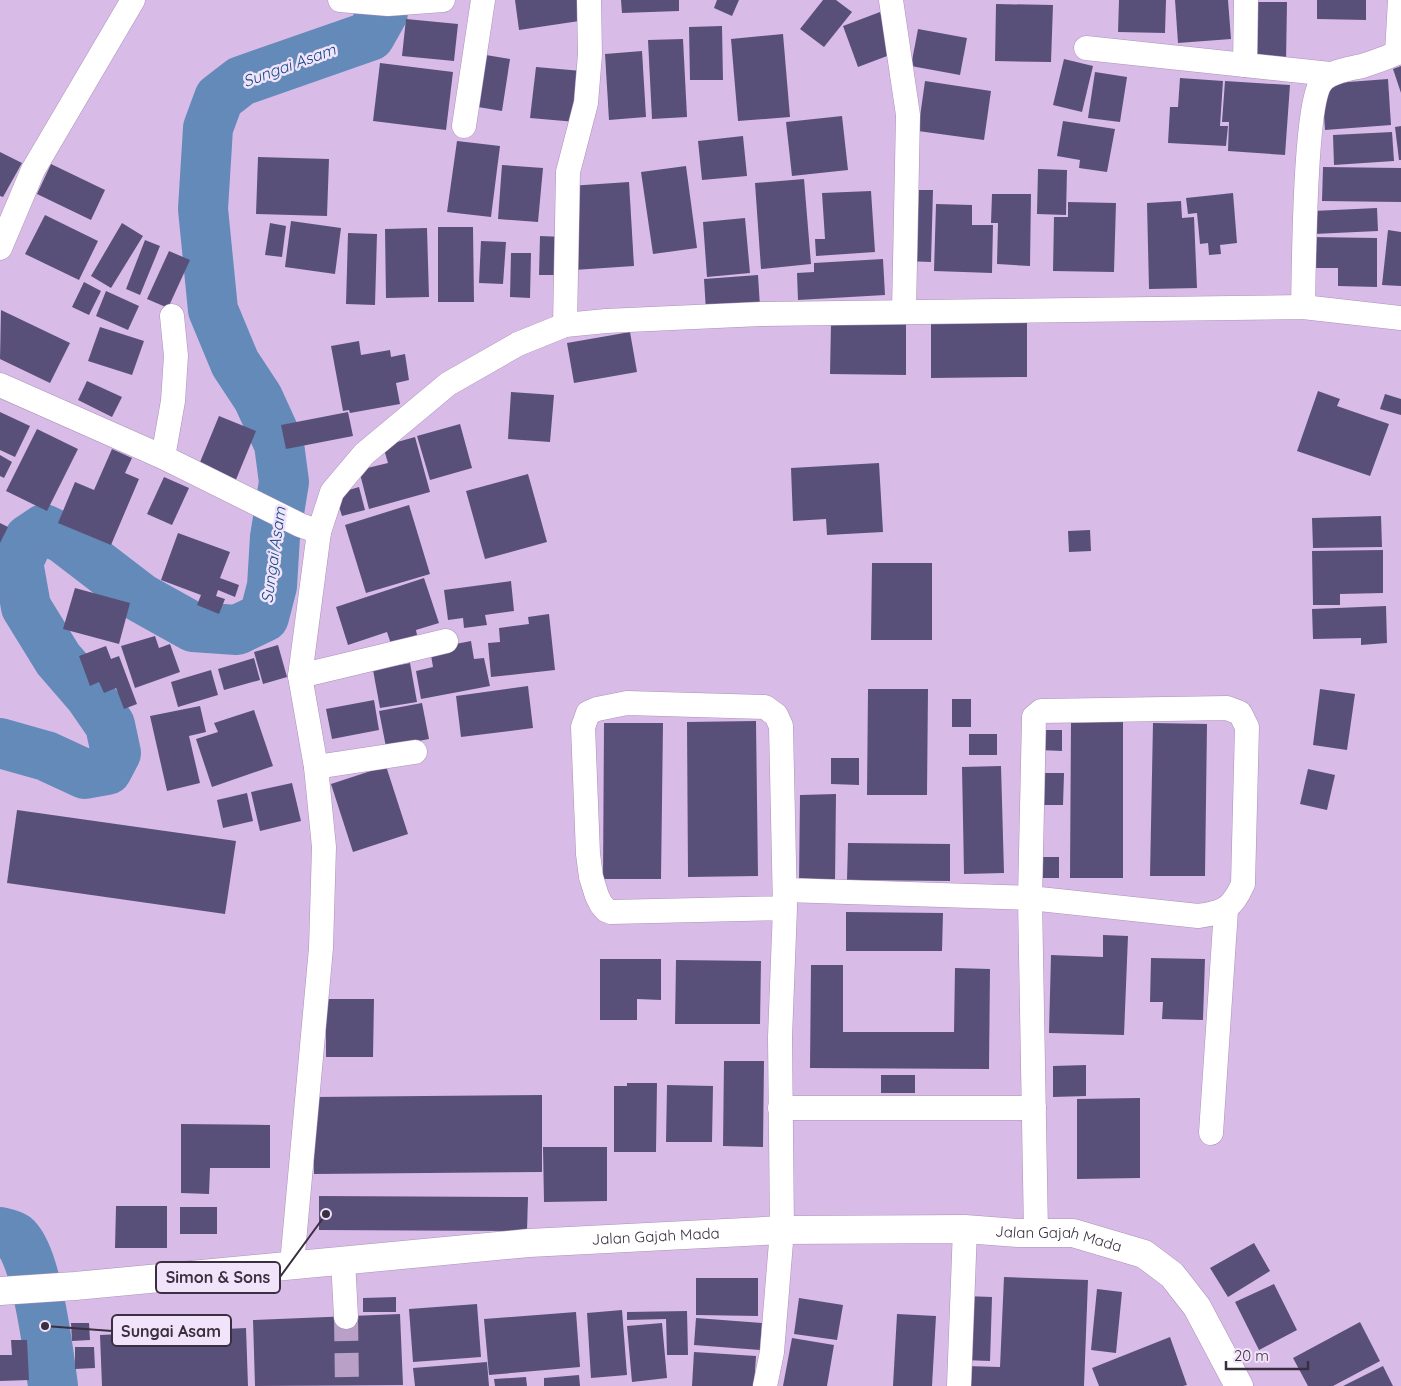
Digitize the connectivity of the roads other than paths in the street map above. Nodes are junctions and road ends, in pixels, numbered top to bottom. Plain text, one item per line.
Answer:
1 (134, 0) edge
2 (443, 0) edge
3 (483, 0) edge
4 (589, 0) edge
5 (891, 0) edge
6 (1246, 0) edge
7 (1400, 0) edge
8 (346, 1) edge
9 (1086, 48) dead end
10 (1399, 52) edge
11 (1245, 65) junction
12 (1330, 74) junction
13 (464, 126) dead end
14 (0, 248) edge
15 (1303, 307) junction
16 (904, 311) junction
17 (172, 316) dead end
18 (1401, 318) edge
19 (565, 325) junction
20 (0, 385) edge
21 (163, 457) junction
22 (309, 528) junction
23 (446, 641) dead end
24 (300, 676) junction
25 (415, 752) dead end
26 (316, 767) junction
27 (1030, 898) junction
28 (785, 899) junction
29 (1226, 910) junction
30 (780, 1108) junction
31 (1034, 1108) junction
32 (1211, 1132) dead end
33 (965, 1229) junction
34 (782, 1230) junction
35 (1036, 1233) junction
36 (343, 1260) junction
37 (292, 1264) junction
38 (0, 1291) edge
39 (346, 1316) tunnel mouth
40 (765, 1386) edge
41 (959, 1386) edge
42 (1239, 1386) edge

1 - 14 street
2 - 8 street
3 - 13 street
4 - 19 street
5 - 16 street
6 - 11 street
7 - 10 street
9 - 11 street
10 - 12 street
11 - 12 street
12 - 15 street
15 - 16 street
15 - 18 street
16 - 19 street
17 - 21 street
19 - 22 street
20 - 21 street
21 - 22 street
22 - 24 street
23 - 24 street
24 - 26 street
25 - 26 street
26 - 37 street
27 - 28 street
27 - 29 street
27 - 29 street
27 - 31 street
28 - 28 street
28 - 30 street
29 - 32 street
30 - 31 street
30 - 34 street
31 - 35 street
33 - 34 main road, Jalan Gajah Mada
33 - 35 main road, Jalan Gajah Mada
33 - 41 street
34 - 36 main road, Jalan Gajah Mada
34 - 40 street
35 - 42 main road, Jalan Gajah Mada
36 - 37 main road, Jalan Gajah Mada
36 - 39 street
37 - 38 main road, Jalan Gajah Mada

